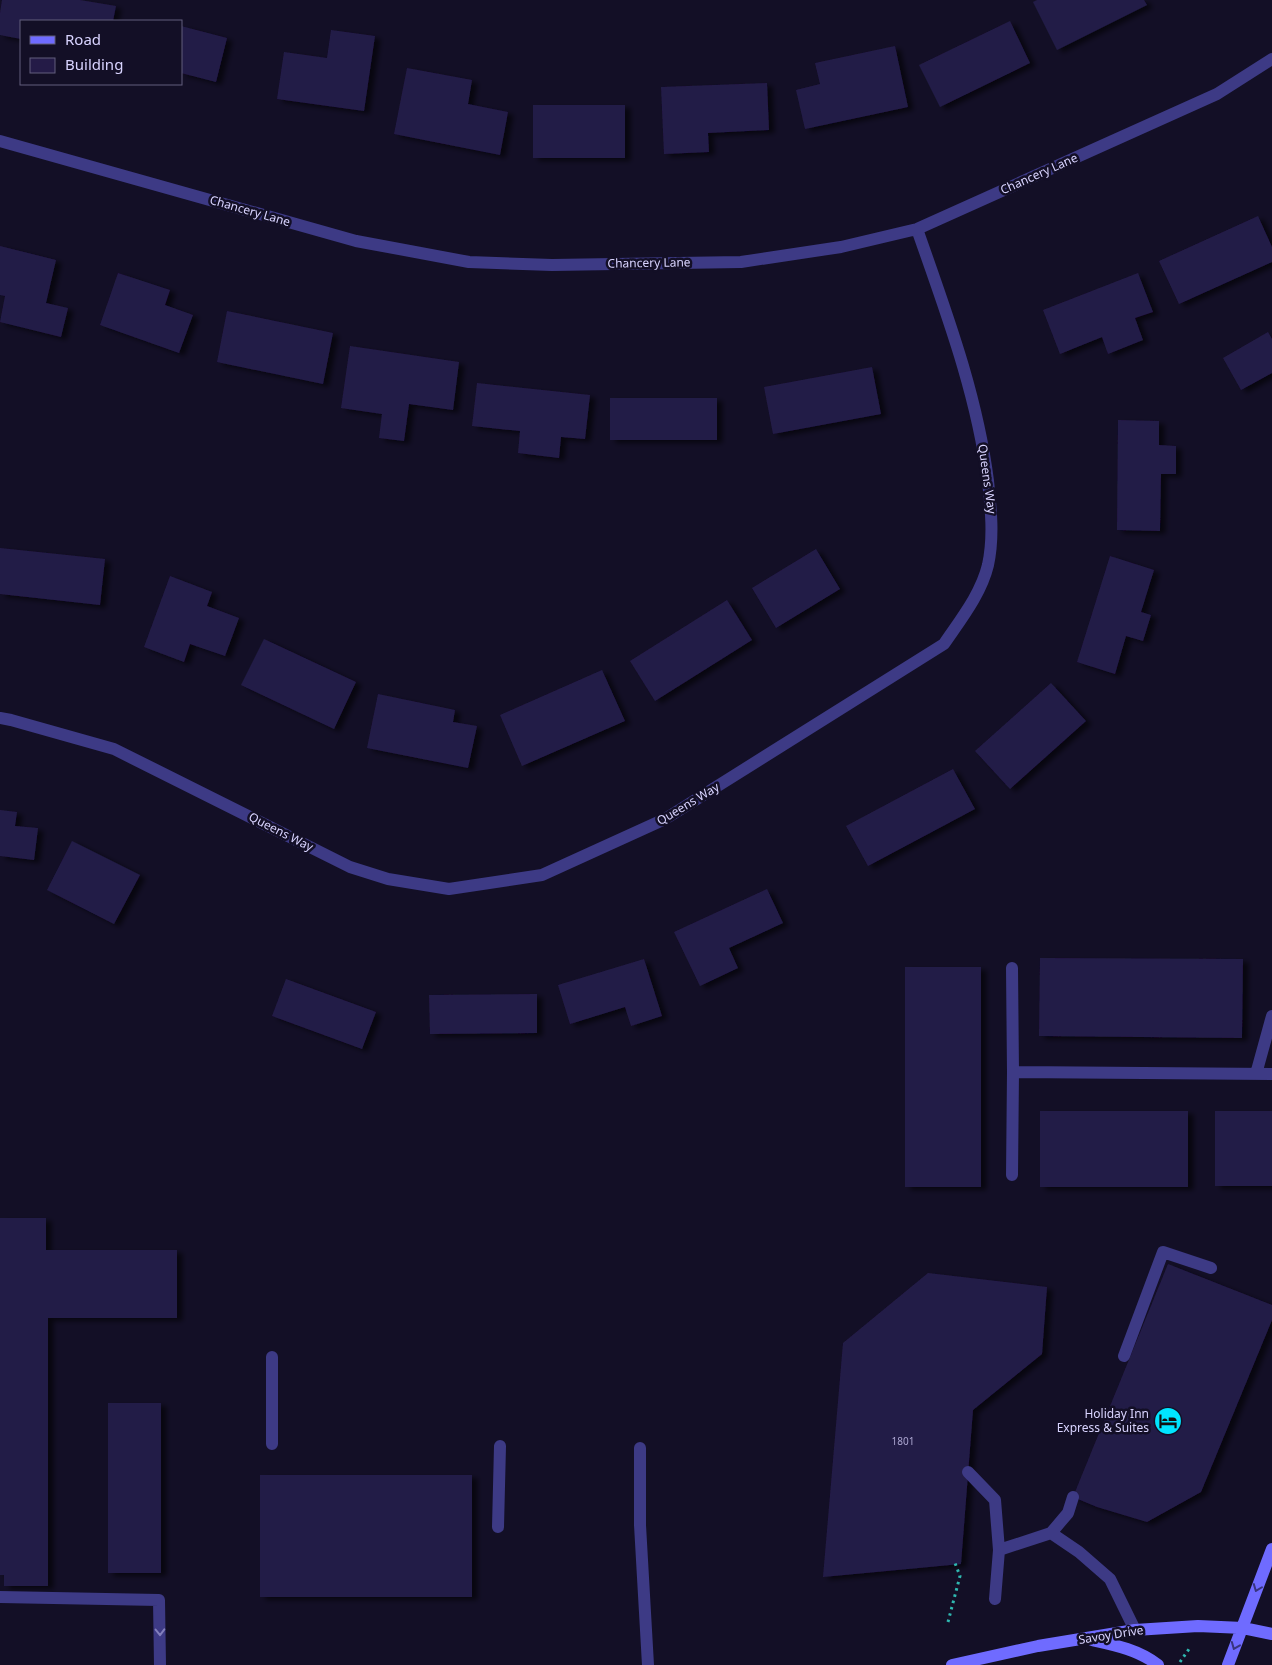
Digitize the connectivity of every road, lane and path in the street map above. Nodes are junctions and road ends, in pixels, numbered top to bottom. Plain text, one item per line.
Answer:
1 (1272, 59) edge
2 (0, 141) edge
3 (917, 229) junction
4 (0, 718) edge
5 (1012, 968) dead end
6 (1272, 1016) edge
7 (1013, 1072) junction
8 (1256, 1074) junction
9 (1272, 1074) edge
10 (1012, 1174) dead end
11 (1212, 1268) dead end
12 (1124, 1356) dead end
13 (272, 1357) dead end
14 (272, 1444) dead end
15 (500, 1446) dead end
16 (640, 1448) dead end
17 (968, 1472) dead end
18 (1073, 1497) dead end
19 (498, 1527) dead end
20 (1051, 1533) junction
21 (1272, 1548) edge
22 (999, 1550) junction
23 (955, 1563) dead end
24 (0, 1597) edge
25 (995, 1599) dead end
26 (948, 1622) dead end
27 (1243, 1628) junction
28 (1135, 1630) junction
29 (1272, 1634) edge
30 (1087, 1639) junction
31 (1190, 1646) dead end
32 (160, 1665) edge
33 (648, 1665) edge
34 (952, 1665) edge
35 (1158, 1665) edge
36 (1178, 1665) edge
37 (1228, 1665) edge

1 - 3 street, Chancery Lane
2 - 3 street, Chancery Lane
3 - 4 street, Queens Way
5 - 7 street
6 - 8 street
7 - 8 street
7 - 10 street
8 - 9 street
11 - 12 street
13 - 14 street
15 - 19 street
16 - 33 street
17 - 22 street
18 - 20 street
20 - 22 street
20 - 28 street
21 -> 27 street
22 - 25 street
23 - 26 path
24 -> 32 street
27 - 28 street, Savoy Drive
27 - 29 street, Savoy Drive
27 -> 37 street
28 - 30 street, Savoy Drive
30 - 34 street, Savoy Drive
30 - 35 street
31 - 36 path

